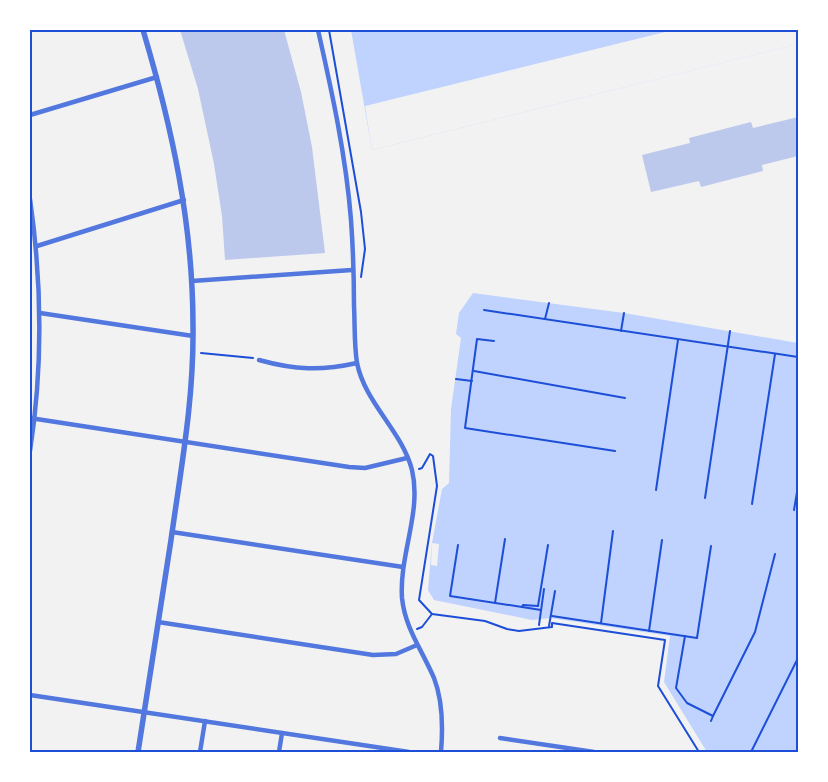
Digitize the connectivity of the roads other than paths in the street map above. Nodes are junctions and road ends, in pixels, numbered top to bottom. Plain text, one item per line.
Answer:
1 (143, 30) edge
2 (318, 30) edge
3 (157, 76) junction
4 (30, 115) edge
5 (30, 199) edge
6 (184, 200) junction
7 (37, 246) junction
8 (352, 270) junction
9 (192, 281) junction
10 (40, 314) junction
11 (193, 336) junction
12 (259, 360) road end
13 (358, 363) junction
14 (32, 418) edge
15 (186, 442) junction
16 (30, 451) edge
17 (408, 458) junction
18 (172, 532) junction
19 (403, 567) junction
20 (158, 622) junction
21 (417, 645) junction
22 (30, 695) edge
23 (144, 712) junction
24 (205, 721) junction
25 (282, 733) junction
26 (500, 738) dead end
27 (138, 752) edge
28 (200, 752) edge
29 (278, 752) edge
30 (409, 752) edge
31 (441, 752) edge
32 (594, 752) edge

1 - 3 street
2 - 8 street
3 - 4 street
3 - 6 street
5 - 7 street
6 - 7 street
6 - 9 street
7 - 10 street
8 - 9 street
8 - 13 street
9 - 11 street
10 - 11 street
10 - 14 street
11 - 15 street
12 - 13 street
13 - 17 street
14 - 15 street
14 - 16 street
15 - 17 street
15 - 18 street
17 - 19 street
18 - 19 street
18 - 20 street
19 - 21 street
20 - 21 street
20 - 23 street
21 - 31 street
22 - 23 street
23 - 24 street
23 - 27 street
24 - 25 street
24 - 28 street
25 - 29 street
25 - 30 street
26 - 32 street

